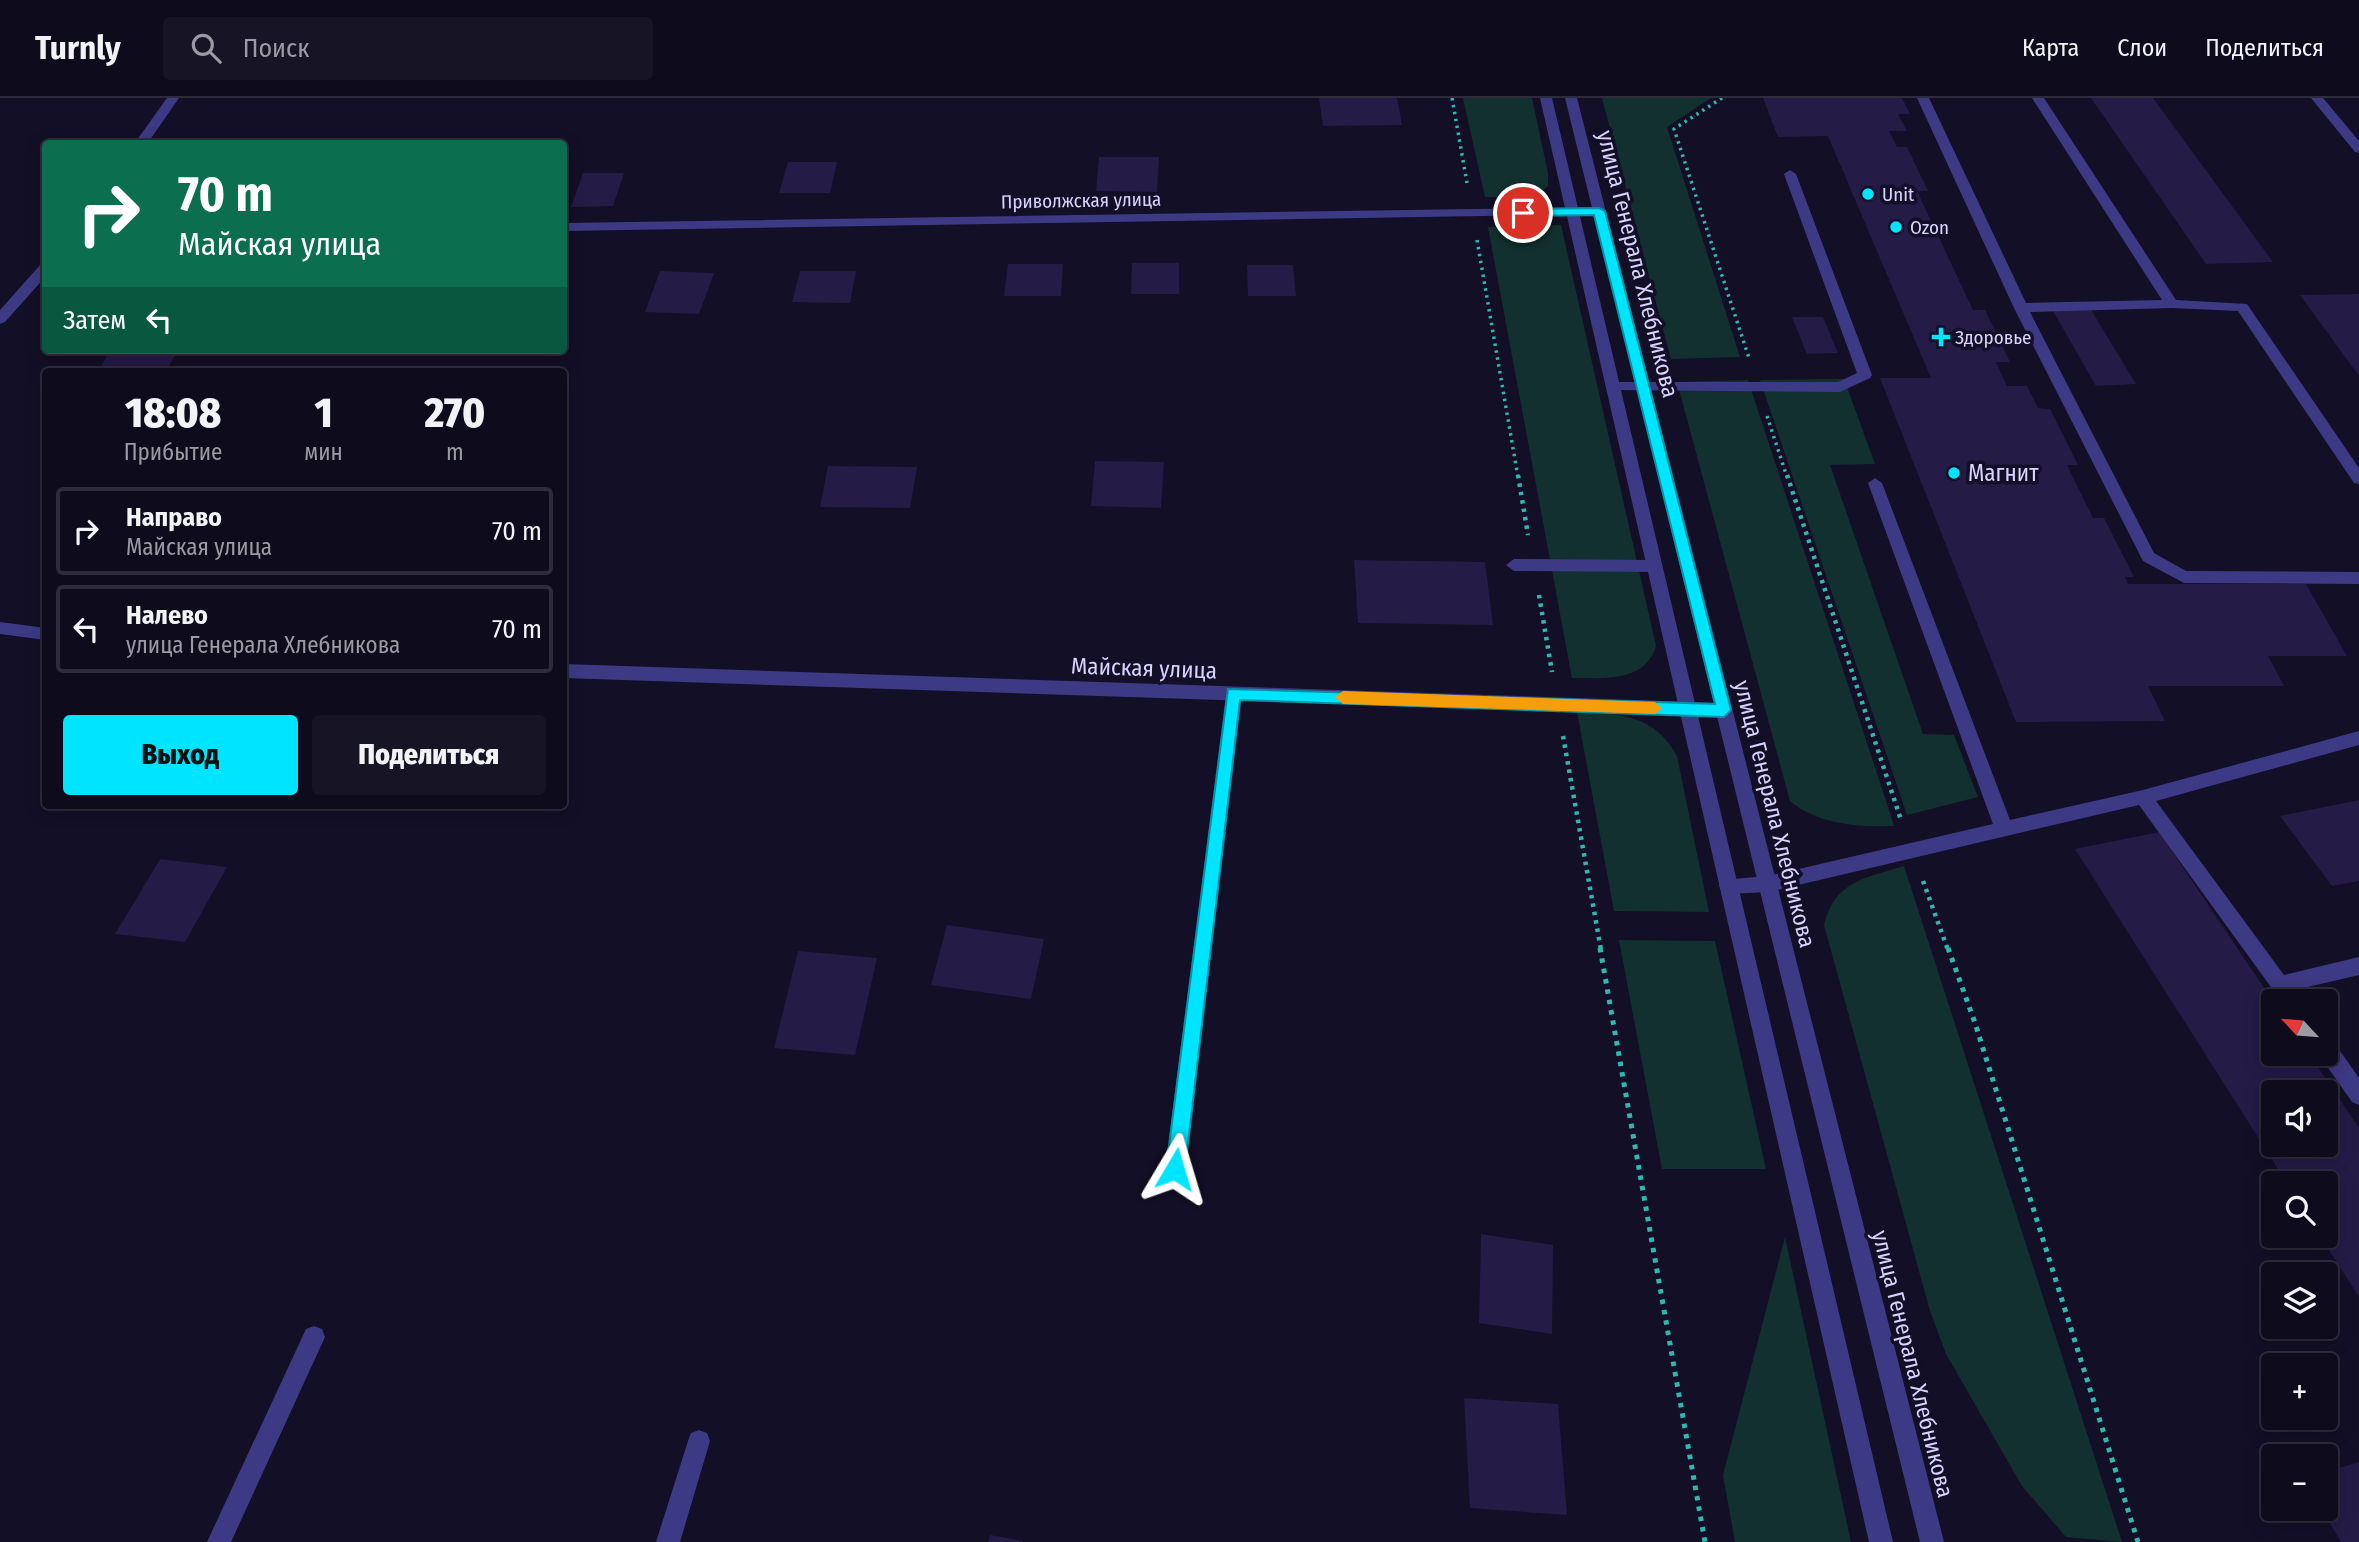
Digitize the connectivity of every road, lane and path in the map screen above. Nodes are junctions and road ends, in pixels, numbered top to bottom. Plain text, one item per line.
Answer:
1 (173, 98) edge
2 (1452, 98) edge
3 (1546, 98) edge
4 (1571, 98) edge
5 (1722, 98) edge
6 (1923, 98) edge
7 (2038, 98) edge
8 (2317, 98) edge
9 (142, 140) edge
10 (2359, 149) edge
11 (1790, 174) dead end
12 (1599, 211) junction
13 (1573, 212) junction
14 (1473, 213) junction
15 (567, 227) edge
16 (42, 271) edge
17 (2172, 304) junction
18 (2021, 308) junction
19 (0, 318) edge
20 (1614, 387) junction
21 (1644, 387) junction
22 (1758, 387) junction
23 (2359, 478) edge
24 (1875, 483) dead end
25 (1514, 565) dead end
26 (1534, 566) junction
27 (1654, 566) junction
28 (2359, 578) edge
29 (0, 628) edge
30 (42, 633) edge
31 (567, 671) edge
32 (1234, 694) junction
33 (1558, 705) junction
34 (1686, 709) junction
35 (1724, 710) junction
36 (2359, 738) edge
37 (2143, 797) junction
38 (1904, 827) dead end
39 (2004, 829) junction
40 (1921, 876) dead end
41 (1768, 884) junction
42 (1728, 886) junction
43 (2359, 966) edge
44 (2281, 985) junction
45 (2284, 989) edge
46 (2338, 1065) edge
47 (2359, 1095) edge
48 (1175, 1169) dead end
49 (314, 1337) dead end
50 (699, 1441) dead end
51 (219, 1542) edge
52 (668, 1542) edge
53 (1705, 1542) edge
54 (1881, 1542) edge
55 (1933, 1542) edge
56 (2138, 1542) edge

1 - 9 street
2 - 14 path
3 - 13 street
4 - 12 street, улица Генерала Хлебникова
5 - 22 path
6 - 18 street
7 - 17 street
8 - 10 street
11 - 22 street
12 - 13 street, Приволжская улица
12 - 21 street, улица Генерала Хлебникова
13 - 14 street, Приволжская улица
13 - 20 street
14 - 15 street, Приволжская улица
14 - 26 path
16 - 19 street
17 - 18 street
17 - 23 street
18 - 28 street
20 - 21 street
20 - 27 street
21 - 22 street
21 - 35 street, улица Генерала Хлебникова
22 - 38 path
24 - 39 street
25 - 26 street
26 - 27 street
26 - 33 path
27 - 34 street
29 - 30 street
31 - 32 street, Майская улица
32 - 33 street, Майская улица
32 - 48 street
33 - 34 street, Майская улица
33 - 53 path
34 - 35 street, Майская улица
34 - 42 street
35 - 41 street, улица Генерала Хлебникова
36 - 37 street
37 - 39 street
37 - 44 street
39 - 41 street
40 - 56 path
41 - 42 street
41 - 55 street, улица Генерала Хлебникова
42 - 54 street
43 - 44 street
44 - 45 street
46 - 47 street
49 - 51 street
50 - 52 street

